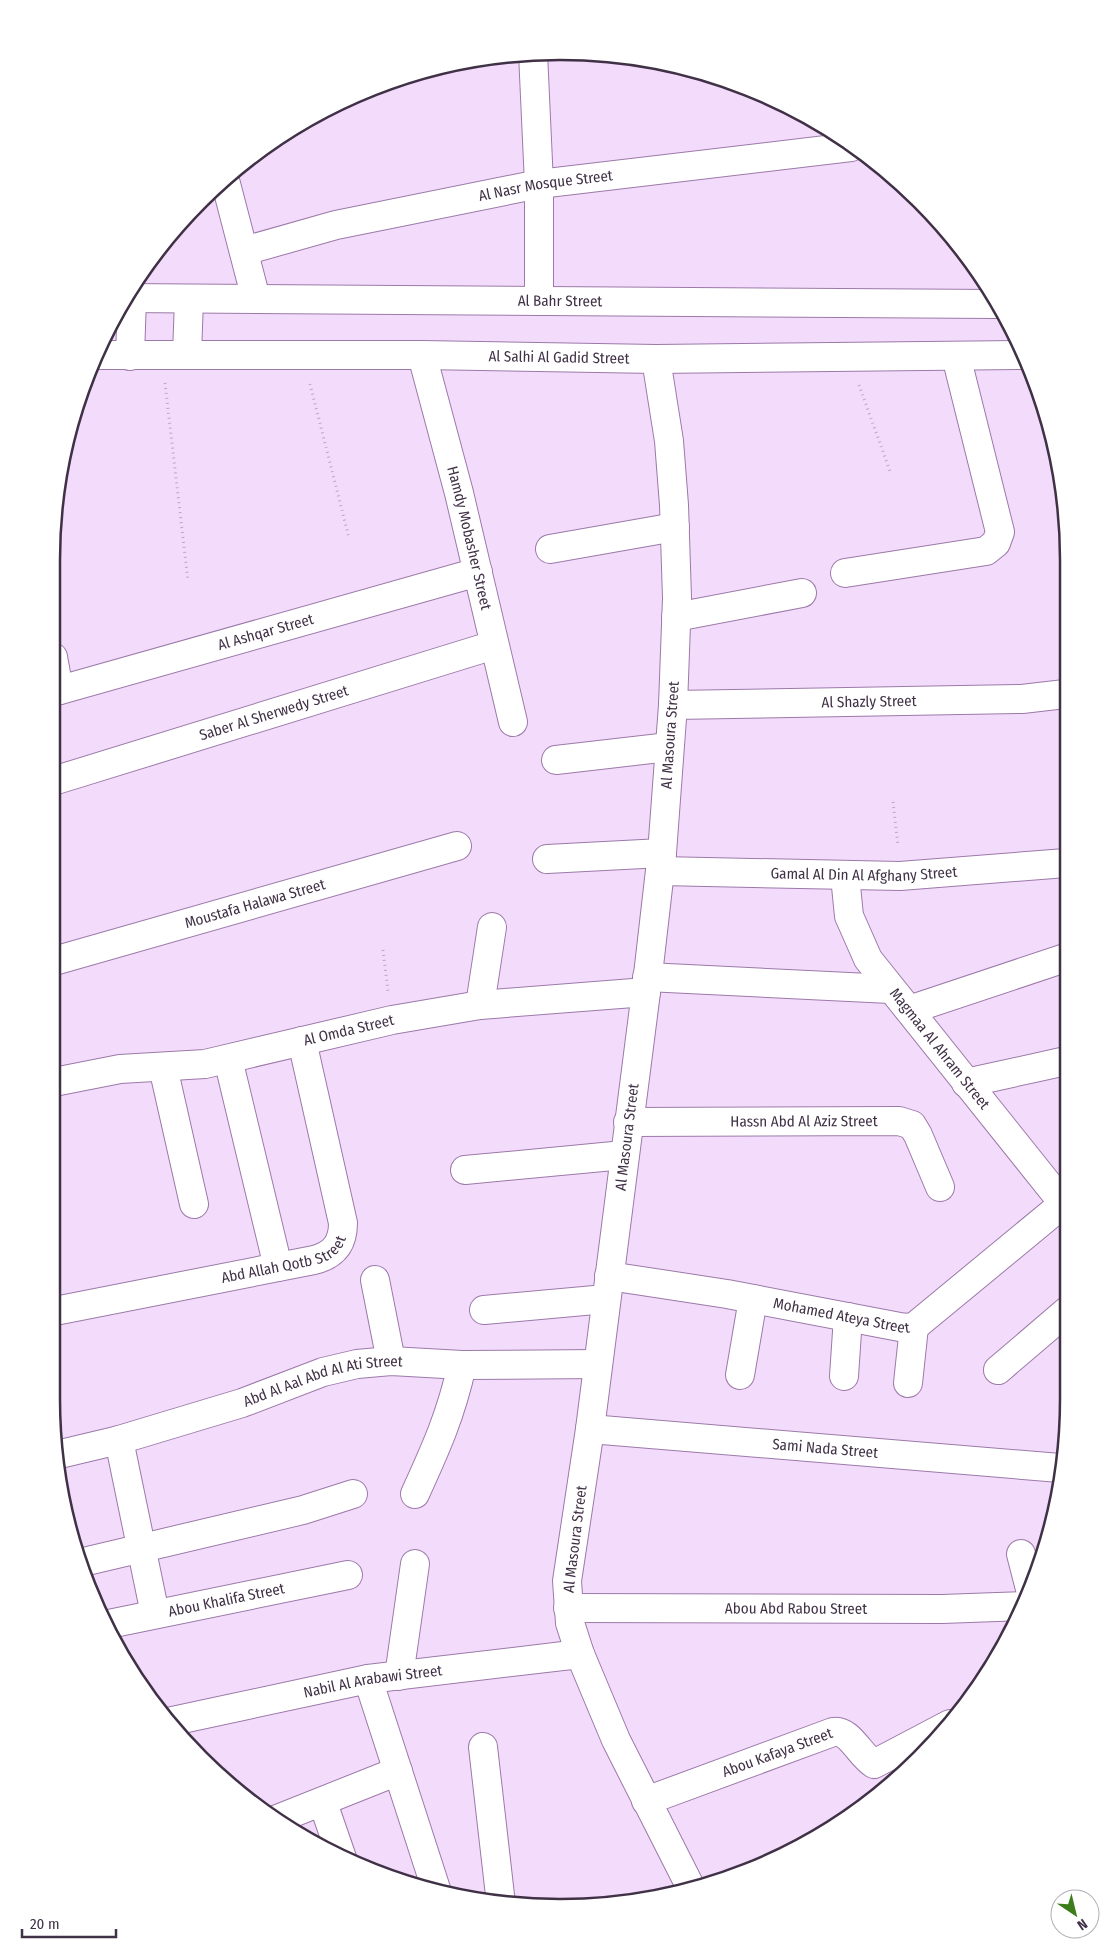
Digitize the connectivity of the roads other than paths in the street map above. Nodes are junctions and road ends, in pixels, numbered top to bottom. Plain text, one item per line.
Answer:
1 (533, 61) edge
2 (843, 148) edge
3 (539, 184) junction
4 (227, 187) edge
5 (244, 252) junction
6 (134, 298) edge
7 (189, 299) junction
8 (256, 299) junction
9 (539, 301) junction
10 (989, 304) edge
11 (128, 308) edge
12 (104, 355) edge
13 (175, 355) junction
14 (422, 355) junction
15 (1016, 355) edge
16 (130, 356) junction
17 (956, 356) junction
18 (656, 359) junction
19 (675, 527) junction
20 (550, 549) dead end
21 (478, 572) junction
22 (845, 572) dead end
23 (802, 592) dead end
24 (676, 617) junction
25 (494, 645) junction
26 (60, 690) edge
27 (1060, 694) edge
28 (673, 705) junction
29 (513, 722) dead end
30 (669, 747) junction
31 (556, 760) dead end
32 (60, 779) edge
33 (456, 846) dead end
34 (548, 859) dead end
35 (661, 862) junction
36 (1060, 864) edge
37 (845, 876) junction
38 (492, 928) dead end
39 (60, 959) edge
40 (1060, 960) edge
41 (647, 984) junction
42 (890, 989) junction
43 (480, 1005) junction
44 (909, 1010) junction
45 (302, 1041) junction
46 (228, 1059) junction
47 (1060, 1062) edge
48 (163, 1067) junction
49 (60, 1081) edge
50 (966, 1083) junction
51 (628, 1122) junction
52 (624, 1155) junction
53 (465, 1170) dead end
54 (940, 1187) dead end
55 (1060, 1195) edge
56 (1060, 1203) edge
57 (194, 1204) dead end
58 (278, 1267) junction
59 (375, 1280) dead end
60 (607, 1288) junction
61 (753, 1299) junction
62 (60, 1310) edge
63 (484, 1310) dead end
64 (848, 1317) junction
65 (1060, 1317) edge
66 (914, 1327) junction
67 (391, 1361) junction
68 (598, 1364) junction
69 (462, 1365) junction
70 (998, 1370) dead end
71 (740, 1375) dead end
72 (844, 1376) dead end
73 (908, 1383) dead end
74 (590, 1429) junction
75 (120, 1440) junction
76 (63, 1453) edge
77 (1055, 1468) edge
78 (354, 1494) dead end
79 (415, 1494) dead end
80 (142, 1549) junction
81 (1021, 1554) dead end
82 (87, 1561) edge
83 (415, 1564) dead end
84 (348, 1575) dead end
85 (1027, 1577) edge
86 (1014, 1606) edge
87 (568, 1608) junction
88 (155, 1614) junction
89 (114, 1623) edge
90 (580, 1654) junction
91 (399, 1676) junction
92 (368, 1679) junction
93 (177, 1720) edge
94 (932, 1734) edge
95 (483, 1747) dead end
96 (398, 1771) junction
97 (646, 1801) junction
98 (323, 1802) junction
99 (284, 1816) edge
100 (338, 1847) edge
101 (688, 1882) edge
102 (434, 1883) edge
103 (500, 1895) edge

1 - 3 street
2 - 3 street, Al Nasr Mosque Street
3 - 5 street, Al Nasr Mosque Street
3 - 9 street
4 - 5 street
5 - 8 street
6 - 7 street, Al Bahr Street
7 - 8 street, Al Bahr Street
7 - 13 street
8 - 9 street, Al Bahr Street
9 - 10 street, Al Bahr Street
11 - 16 street
12 - 16 street, Al Salhi Al Gadid Street
13 - 14 street, Al Salhi Al Gadid Street
13 - 16 street, Al Salhi Al Gadid Street
14 - 18 street, Al Salhi Al Gadid Street
14 - 21 street, Hamdy Mobasher Street
15 - 17 street, Al Salhi Al Gadid Street
17 - 18 street, Al Salhi Al Gadid Street
17 - 22 street
18 - 19 street, Al Masoura Street
19 - 20 street
19 - 24 street, Al Masoura Street
21 - 25 street, Hamdy Mobasher Street
21 - 26 street, Al Ashqar Street
23 - 24 street
24 - 28 street, Al Masoura Street
25 - 29 street, Hamdy Mobasher Street
25 - 32 street, Saber Al Sherwedy Street
27 - 28 street, Al Shazly Street
28 - 30 street, Al Masoura Street
30 - 31 street
30 - 35 street, Al Masoura Street
33 - 39 street, Moustafa Halawa Street
34 - 35 street, Gamal Al Din Al Afghany Street
35 - 37 street, Gamal Al Din Al Afghany Street
35 - 41 street, Al Masoura Street
36 - 37 street, Gamal Al Din Al Afghany Street
37 - 42 street, Magmaa Al Ahram Street
38 - 43 street
40 - 44 street
41 - 42 street, Al Omda Street
41 - 43 street, Al Omda Street
41 - 51 street, Al Masoura Street
42 - 44 street, Magmaa Al Ahram Street
43 - 45 street, Al Omda Street
44 - 50 street, Magmaa Al Ahram Street
45 - 46 street, Al Omda Street
45 - 58 street, Abd Allah Qotb Street
46 - 48 street, Al Omda Street
46 - 58 street
47 - 50 street
48 - 49 street, Al Omda Street
48 - 57 street
50 - 55 street, Magmaa Al Ahram Street
51 - 52 street, Al Masoura Street
51 - 54 street, Hassn Abd Al Aziz Street
52 - 53 street
52 - 60 street, Al Masoura Street
56 - 66 street, Mohamed Ateya Street
58 - 62 street, Abd Allah Qotb Street
59 - 67 street
60 - 61 street, Mohamed Ateya Street
60 - 63 street, Mohamed Ateya Street
60 - 68 street, Al Masoura Street
61 - 64 street, Mohamed Ateya Street
61 - 71 street
64 - 66 street, Mohamed Ateya Street
64 - 72 street
65 - 70 street
66 - 73 street
67 - 69 street, Abd Al Aal Abd Al Ati Street
67 - 75 street, Abd Al Aal Abd Al Ati Street
68 - 69 street, Abd Al Aal Abd Al Ati Street
68 - 74 street, Al Masoura Street
69 - 79 street
74 - 77 street, Sami Nada Street
74 - 87 street, Al Masoura Street
75 - 76 street, Abd Al Aal Abd Al Ati Street
75 - 80 street
78 - 80 street
80 - 82 street
80 - 88 street
81 - 85 street
83 - 91 street
84 - 88 street, Abou Khalifa Street
86 - 87 street, Abou Abd Rabou Street
87 - 90 street, Al Masoura Street
88 - 89 street, Abou Khalifa Street
90 - 91 street, Nabil Al Arabawi Street
90 - 97 street, Al Masoura Street
91 - 92 street, Nabil Al Arabawi Street
92 - 93 street, Nabil Al Arabawi Street
92 - 96 street
94 - 97 street, Abou Kafaya Street
95 - 103 street
96 - 98 street
96 - 102 street
97 - 101 street, Al Masoura Street
98 - 99 street
98 - 100 street

